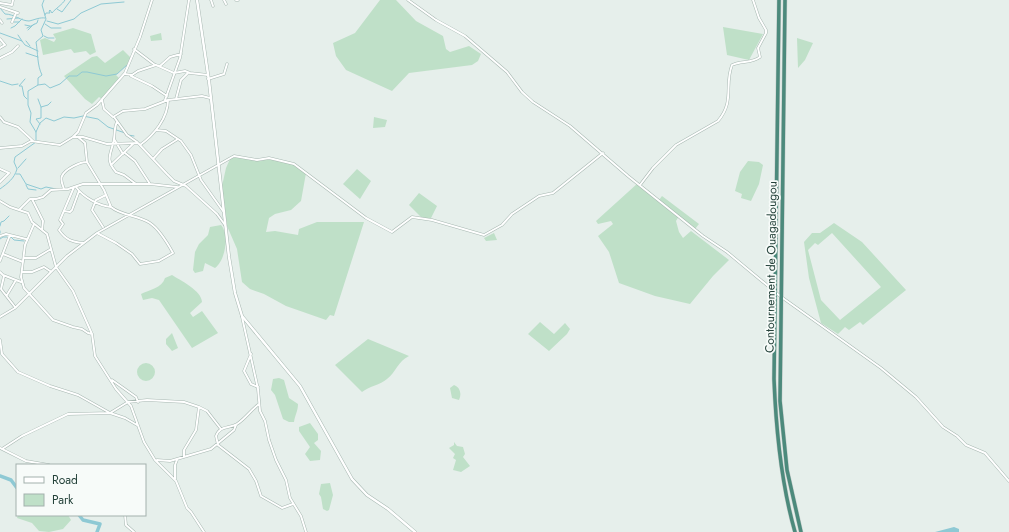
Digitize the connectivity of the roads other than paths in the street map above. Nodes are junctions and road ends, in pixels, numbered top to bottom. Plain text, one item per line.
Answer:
1 (13, 0) edge
2 (152, 0) edge
3 (189, 0) edge
4 (197, 0) edge
5 (211, 0) edge
6 (224, 0) edge
7 (408, 0) edge
8 (752, 0) edge
9 (779, 0) edge
10 (785, 0) edge
11 (0, 2) edge
12 (226, 4) dead end
13 (213, 6) dead end
14 (0, 7) edge
15 (0, 20) edge
16 (12, 22) dead end
17 (2, 23) dead end
18 (0, 39) edge
19 (18, 46) dead end
20 (0, 48) edge
21 (134, 49) junction
22 (181, 53) junction
23 (0, 58) edge
24 (226, 64) dead end
25 (158, 66) junction
26 (124, 73) junction
27 (174, 73) junction
28 (188, 73) junction
29 (208, 75) junction
30 (130, 76) junction
31 (208, 79) junction
32 (167, 96) junction
33 (210, 98) junction
34 (102, 99) junction
35 (176, 99) junction
36 (167, 100) junction
37 (0, 117) edge
38 (114, 117) junction
39 (117, 122) junction
40 (156, 130) junction
41 (73, 137) junction
42 (77, 137) junction
43 (114, 139) junction
44 (178, 139) junction
45 (33, 141) junction
46 (135, 142) junction
47 (111, 144) junction
48 (117, 144) junction
49 (140, 145) junction
50 (0, 148) edge
51 (603, 153) junction
52 (124, 154) junction
53 (153, 160) junction
54 (87, 162) junction
55 (218, 164) junction
56 (111, 165) junction
57 (0, 169) edge
58 (198, 176) junction
59 (0, 182) edge
60 (136, 184) junction
61 (150, 184) junction
62 (182, 184) junction
63 (100, 185) junction
64 (640, 186) junction
65 (75, 187) junction
66 (178, 187) junction
67 (64, 189) junction
68 (79, 191) junction
69 (106, 195) junction
70 (32, 198) junction
71 (0, 201) edge
72 (96, 202) junction
73 (111, 207) junction
74 (19, 210) junction
75 (64, 211) junction
76 (223, 211) junction
77 (128, 216) junction
78 (34, 224) junction
79 (225, 226) junction
80 (103, 227) dead end
81 (42, 230) junction
82 (97, 234) junction
83 (10, 235) junction
84 (0, 236) edge
85 (26, 240) junction
86 (83, 243) junction
87 (51, 249) junction
88 (3, 254) junction
89 (24, 258) junction
90 (0, 261) edge
91 (23, 262) junction
92 (56, 267) junction
93 (50, 271) junction
94 (22, 272) junction
95 (1, 273) edge
96 (16, 280) junction
97 (21, 282) junction
98 (775, 292) junction
99 (28, 294) junction
100 (7, 295) junction
101 (780, 296) junction
102 (15, 307) junction
103 (242, 316) junction
104 (0, 317) edge
105 (92, 334) junction
106 (0, 340) edge
107 (251, 353) junction
108 (111, 380) junction
109 (258, 387) junction
110 (128, 402) junction
111 (138, 402) junction
112 (259, 404) junction
113 (200, 407) junction
114 (110, 413) junction
115 (137, 425) junction
116 (236, 425) junction
117 (221, 429) junction
118 (218, 445) junction
119 (1, 448) edge
120 (184, 457) junction
121 (155, 460) junction
122 (177, 460) junction
123 (44, 464) edge
124 (175, 479) junction
125 (1009, 481) edge
126 (293, 504) junction
127 (125, 516) edge
128 (134, 532) edge
129 (204, 532) edge
130 (306, 532) edge
131 (415, 532) edge
132 (795, 532) edge
133 (801, 532) edge

1 - 11 street
2 - 21 street
3 - 22 street
4 - 29 street
5 - 13 street
6 - 12 street
7 - 51 street
8 - 64 street
9 - 98 highway, Contournement de Ouagadougou
10 - 101 highway, Contournement de Ouagadougou
14 - 16 street
15 - 17 street
18 - 20 street
19 - 23 street
21 - 25 street
21 - 26 street
22 - 25 street
22 - 27 street
24 - 31 street
25 - 27 street
25 - 30 street
26 - 30 street
26 - 34 street
27 - 28 street
27 - 32 street
28 - 29 street
28 - 35 street
29 - 31 street
30 - 32 street
31 - 33 street
32 - 36 street
33 - 35 street
33 - 55 street
34 - 38 street
34 - 41 street
35 - 36 street
36 - 38 street
36 - 40 street
37 - 45 street
38 - 39 street
39 - 43 street
39 - 46 street
40 - 44 street
40 - 49 street
41 - 42 street
41 - 45 street
42 - 47 street
42 - 54 street
43 - 47 street
43 - 48 street
44 - 53 street
44 - 58 street
45 - 50 street
46 - 48 street
46 - 49 street
46 - 52 street
47 - 48 street
47 - 56 street
48 - 52 street
49 - 53 street
51 - 55 street
51 - 64 street
52 - 56 street
52 - 61 street
53 - 62 street
54 - 63 street
54 - 67 street
55 - 58 street
55 - 76 street
56 - 60 street
57 - 59 street
58 - 62 street
58 - 76 street
60 - 61 street
60 - 63 street
61 - 66 street
62 - 66 street
62 - 79 street
63 - 65 street
63 - 69 street
64 - 98 street
65 - 67 street
65 - 68 street
65 - 75 street
66 - 77 street
67 - 70 street
68 - 72 street
68 - 75 street
69 - 72 street
69 - 73 street
70 - 74 street
70 - 81 street
71 - 74 street
72 - 73 street
72 - 80 street
73 - 77 street
74 - 78 street
75 - 86 street
76 - 79 street
77 - 82 street
77 - 82 street
78 - 81 street
78 - 85 street
79 - 103 street
81 - 87 street
82 - 86 street
83 - 84 street
83 - 85 street
83 - 88 street
85 - 89 street
86 - 92 street
87 - 89 street
87 - 92 street
88 - 90 street
88 - 91 street
89 - 91 street
91 - 94 street
92 - 93 street
92 - 105 street
93 - 94 street
93 - 99 street
94 - 97 street
95 - 96 street
95 - 100 street
96 - 97 street
96 - 100 street
97 - 99 street
98 - 101 street
98 - 132 highway, Contournement de Ouagadougou
99 - 102 street
99 - 105 street
100 - 102 street
101 - 125 street
101 - 133 highway, Contournement de Ouagadougou
102 - 104 street
103 - 107 street
103 - 131 street
105 - 108 street
106 - 114 street
107 - 109 street
107 - 109 street
108 - 110 street
108 - 111 street
109 - 112 street
110 - 111 street
110 - 114 street
110 - 115 street
111 - 113 street
112 - 116 street
112 - 126 street
113 - 117 street
113 - 120 street
114 - 115 street
114 - 119 street
115 - 121 street
116 - 117 street
116 - 118 street
117 - 118 street
118 - 120 street
118 - 126 street
119 - 123 street
120 - 122 street
121 - 122 street
121 - 124 street
122 - 124 street
124 - 129 street
126 - 130 street
127 - 128 street

